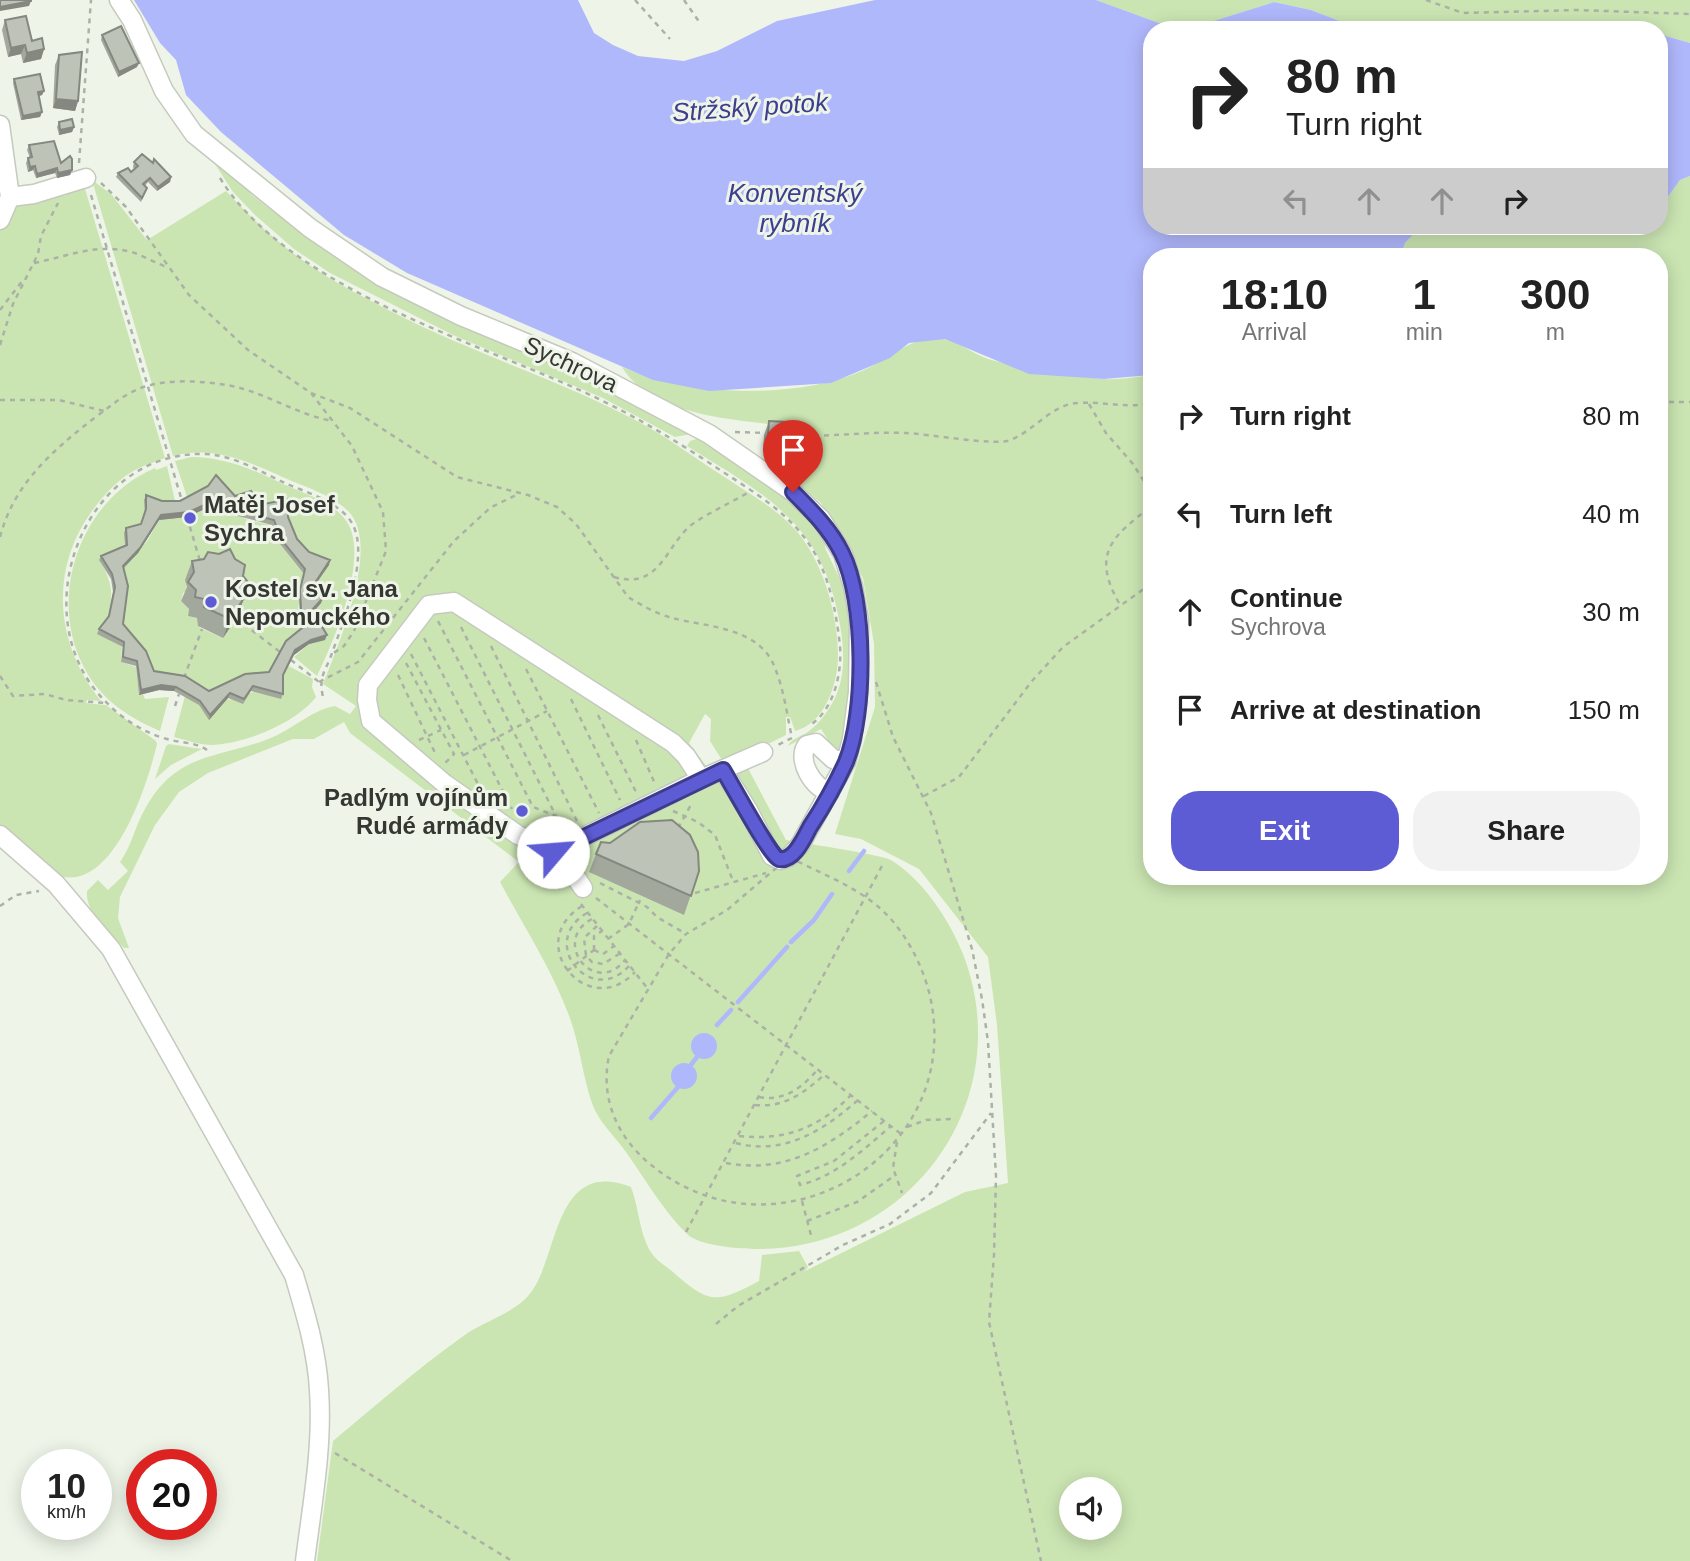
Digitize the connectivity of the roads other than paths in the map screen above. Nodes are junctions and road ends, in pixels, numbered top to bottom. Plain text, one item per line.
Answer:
1 (119, 0) edge
2 (0, 125) edge
3 (83, 172) road end
4 (10, 197) junction
5 (0, 220) edge
6 (764, 752) dead end
7 (846, 762) junction
8 (723, 770) junction
9 (701, 779) junction
10 (826, 800) junction
11 (0, 835) edge
12 (553, 852) junction
13 (583, 888) road end
14 (305, 1561) edge

1 - 7 street, Sychrova
2 - 4 street
3 - 4 street
4 - 5 street
6 - 8 street
7 - 10 street, Sychrova
7 - 10 street
8 - 9 street
8 - 10 street, Sychrova
9 - 12 street
9 - 12 street
11 - 14 street
12 - 13 street

